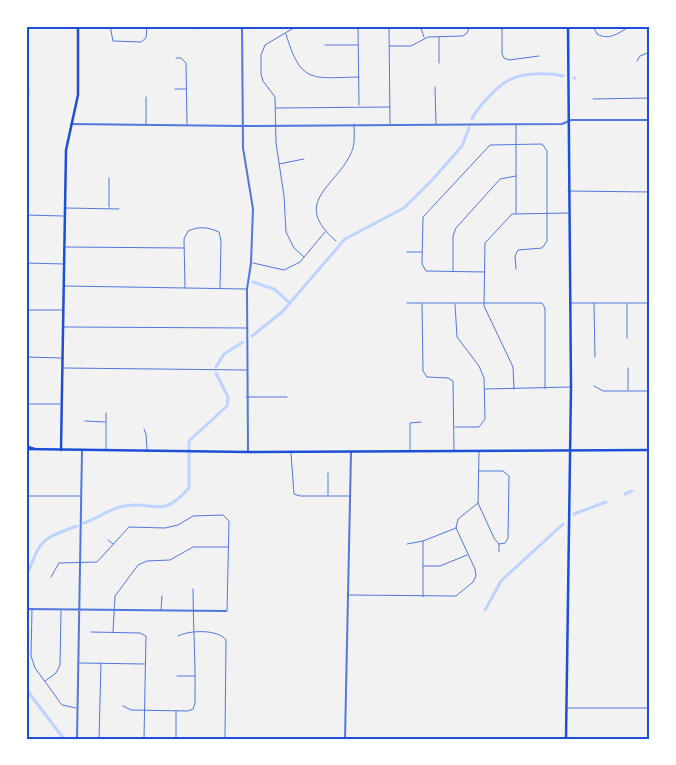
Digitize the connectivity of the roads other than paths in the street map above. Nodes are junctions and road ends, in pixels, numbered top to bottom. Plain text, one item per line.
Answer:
1 (78, 26) edge
2 (110, 26) edge
3 (147, 26) edge
4 (242, 26) edge
5 (297, 26) edge
6 (358, 26) edge
7 (389, 26) edge
8 (420, 26) edge
9 (470, 26) edge
10 (502, 26) edge
11 (568, 26) edge
12 (593, 26) edge
13 (630, 26) edge
14 (286, 33) junction
15 (439, 36) junction
16 (425, 38) junction
17 (325, 45) dead end
18 (359, 45) junction
19 (389, 46) junction
20 (650, 52) edge
21 (539, 56) dead end
22 (176, 58) dead end
23 (637, 61) dead end
24 (439, 63) dead end
25 (359, 77) junction
26 (435, 87) dead end
27 (175, 89) dead end
28 (186, 89) junction
29 (146, 97) dead end
30 (594, 98) dead end
31 (649, 98) edge
32 (359, 107) junction
33 (390, 107) junction
34 (276, 108) junction
35 (649, 120) edge
36 (567, 122) junction
37 (71, 124) junction
38 (354, 124) junction
39 (390, 124) junction
40 (436, 124) junction
41 (516, 124) junction
42 (146, 125) junction
43 (187, 125) junction
44 (276, 125) junction
45 (242, 126) junction
46 (516, 143) junction
47 (304, 159) dead end
48 (278, 164) junction
49 (516, 176) junction
50 (109, 178) dead end
51 (568, 190) junction
52 (650, 192) edge
53 (65, 208) junction
54 (110, 208) junction
55 (119, 208) dead end
56 (568, 213) junction
57 (516, 214) junction
58 (547, 214) junction
59 (26, 215) edge
60 (65, 216) junction
61 (325, 232) junction
62 (336, 241) dead end
63 (65, 247) junction
64 (184, 248) junction
65 (407, 252) dead end
66 (422, 252) junction
67 (304, 257) junction
68 (26, 263) edge
69 (251, 263) junction
70 (64, 264) junction
71 (516, 270) dead end
72 (453, 272) junction
73 (484, 272) junction
74 (64, 286) junction
75 (185, 288) junction
76 (220, 289) junction
77 (247, 289) junction
78 (407, 303) dead end
79 (422, 303) junction
80 (455, 303) junction
81 (484, 303) junction
82 (570, 303) junction
83 (594, 303) junction
84 (627, 303) junction
85 (650, 303) edge
86 (26, 310) edge
87 (63, 310) junction
88 (63, 327) junction
89 (246, 328) junction
90 (627, 338) dead end
91 (26, 357) edge
92 (594, 357) dead end
93 (62, 358) junction
94 (62, 368) junction
95 (628, 368) dead end
96 (247, 370) junction
97 (594, 386) dead end
98 (571, 387) junction
99 (545, 388) junction
100 (485, 389) junction
101 (514, 389) junction
102 (628, 391) junction
103 (650, 391) edge
104 (246, 396) junction
105 (287, 397) dead end
106 (26, 404) edge
107 (61, 404) junction
108 (106, 413) dead end
109 (85, 421) dead end
110 (106, 422) junction
111 (421, 422) dead end
112 (454, 427) junction
113 (144, 429) dead end
114 (26, 448) edge
115 (61, 450) junction
116 (82, 450) junction
117 (106, 450) junction
118 (570, 450) junction
119 (650, 450) edge
120 (147, 451) junction
121 (410, 451) junction
122 (454, 451) junction
123 (479, 451) junction
124 (248, 452) junction
125 (291, 452) junction
126 (351, 452) junction
127 (478, 471) junction
128 (328, 473) dead end
129 (26, 496) edge
130 (81, 496) junction
131 (328, 496) junction
132 (350, 496) junction
133 (478, 503) junction
134 (456, 528) junction
135 (108, 540) dead end
136 (423, 541) junction
137 (113, 544) junction
138 (407, 544) dead end
139 (499, 544) junction
140 (228, 547) junction
141 (499, 552) dead end
142 (468, 554) junction
143 (80, 563) junction
144 (423, 566) junction
145 (51, 577) dead end
146 (193, 589) dead end
147 (348, 595) junction
148 (162, 596) dead end
149 (423, 597) junction
150 (26, 609) edge
151 (32, 610) junction
152 (80, 610) junction
153 (61, 611) junction
154 (114, 611) junction
155 (161, 611) junction
156 (226, 611) joint
157 (193, 612) junction
158 (91, 632) dead end
159 (113, 632) junction
160 (192, 633) junction
161 (178, 636) dead end
162 (78, 663) junction
163 (100, 663) junction
164 (146, 664) junction
165 (177, 676) dead end
166 (195, 676) junction
167 (45, 681) junction
168 (123, 706) dead end
169 (77, 708) junction
170 (566, 708) junction
171 (650, 708) edge
172 (145, 710) junction
173 (176, 710) junction
174 (77, 739) edge
175 (99, 739) edge
176 (144, 739) edge
177 (176, 739) edge
178 (225, 739) edge
179 (345, 739) edge
180 (566, 739) edge

1 - 37 main road
2 - 3 street
4 - 45 street
5 - 14 street
6 - 18 street
7 - 19 street
8 - 16 street
9 - 15 street
10 - 21 street
11 - 36 main road
12 - 13 street
14 - 25 street
14 - 34 street
15 - 16 street
15 - 24 street
16 - 19 street
17 - 18 street
18 - 25 street
19 - 33 street
20 - 23 street
22 - 28 street
25 - 32 street
26 - 40 street
27 - 28 street
28 - 43 street
29 - 42 street
30 - 31 street
31 - 35 street
32 - 33 street
32 - 34 street
33 - 39 street
34 - 44 street
35 - 36 street
36 - 41 street
36 - 51 main road
37 - 42 street
37 - 53 main road
38 - 39 street
38 - 44 street
38 - 61 street
39 - 40 street
40 - 41 street
41 - 46 street
42 - 43 street
43 - 45 street
44 - 45 street
44 - 48 street
45 - 69 street
46 - 49 street
46 - 58 street
46 - 66 street
47 - 48 street
48 - 67 street
49 - 57 street
49 - 72 street
50 - 54 street
51 - 52 street
51 - 56 main road
53 - 54 street
53 - 60 main road
54 - 55 street
56 - 58 street
56 - 82 main road
57 - 58 street
57 - 73 street
58 - 71 street
59 - 60 street
60 - 63 main road
61 - 62 street
61 - 67 street
63 - 64 street
63 - 70 main road
64 - 75 street
64 - 76 street
65 - 66 street
66 - 72 street
67 - 69 street
68 - 70 street
69 - 77 street
70 - 74 main road
72 - 73 street
73 - 81 street
74 - 75 street
74 - 87 main road
75 - 76 street
76 - 77 street
77 - 89 street
78 - 79 street
79 - 80 street
79 - 112 street
80 - 81 street
80 - 100 street
81 - 99 street
81 - 101 street
82 - 83 street
82 - 98 main road
83 - 84 street
83 - 92 street
84 - 85 street
84 - 90 street
86 - 87 street
87 - 88 main road
88 - 89 street
88 - 93 main road
89 - 96 street
91 - 93 street
93 - 94 main road
94 - 96 street
94 - 107 main road
95 - 102 street
96 - 104 street
97 - 102 street
98 - 99 street
98 - 118 main road
99 - 101 street
100 - 101 street
100 - 112 street
102 - 103 street
104 - 105 street
104 - 124 street
106 - 107 street
107 - 115 main road
108 - 110 street
109 - 110 street
110 - 117 street
111 - 121 street
112 - 122 street
113 - 120 street
114 - 115 main road
115 - 116 main road
116 - 117 main road
116 - 130 street
117 - 120 main road
118 - 119 main road
118 - 123 main road
118 - 170 main road
120 - 124 main road
121 - 122 main road
121 - 126 main road
122 - 123 main road
123 - 127 street
124 - 125 main road
125 - 126 main road
125 - 131 street
126 - 132 street
127 - 133 street
127 - 139 street
128 - 131 street
129 - 130 street
130 - 143 street
131 - 132 street
132 - 147 street
133 - 134 street
133 - 139 street
134 - 136 street
134 - 142 street
135 - 137 street
136 - 138 street
136 - 144 street
137 - 140 street
137 - 143 street
139 - 141 street
140 - 154 street
140 - 156 street
142 - 144 street
142 - 149 street
143 - 145 street
143 - 152 street
144 - 149 street
146 - 157 street
147 - 149 street
147 - 179 street
148 - 155 street
150 - 151 street
151 - 153 street
151 - 167 street
152 - 153 street
152 - 154 street
152 - 162 street
153 - 167 street
154 - 155 street
154 - 159 street
155 - 157 street
156 - 157 street
157 - 160 street
158 - 159 street
159 - 164 street
160 - 161 street
160 - 166 street
160 - 178 street
162 - 163 street
162 - 169 street
163 - 164 street
163 - 175 street
164 - 172 street
165 - 166 street
166 - 173 street
167 - 169 street
168 - 172 street
169 - 174 street
170 - 171 street
170 - 180 main road
172 - 173 street
172 - 176 street
173 - 177 street

